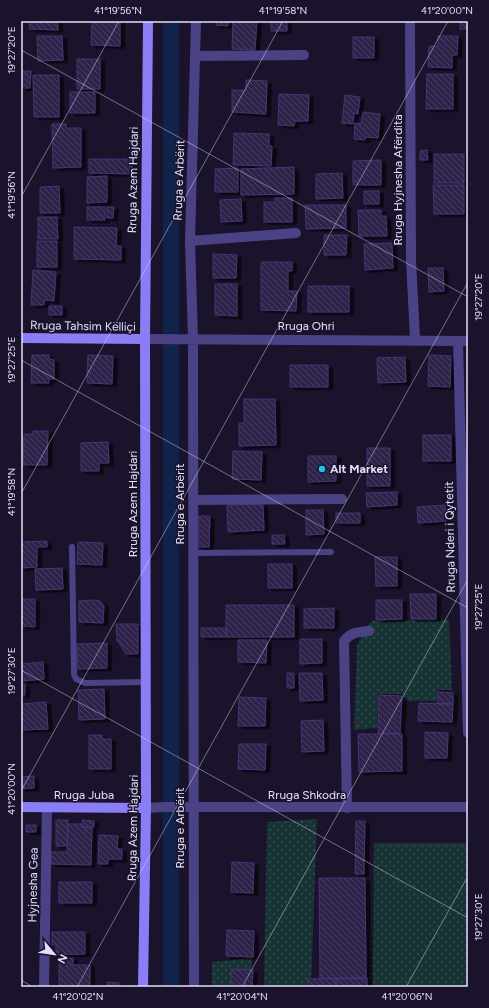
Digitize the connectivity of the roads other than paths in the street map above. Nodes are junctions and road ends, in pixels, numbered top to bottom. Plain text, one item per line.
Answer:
1 (148, 21) edge
2 (196, 21) edge
3 (410, 21) edge
4 (304, 55) dead end
5 (196, 56) junction
6 (296, 233) dead end
7 (190, 241) junction
8 (21, 338) edge
9 (149, 339) junction
10 (193, 339) junction
11 (415, 339) junction
12 (463, 341) edge
13 (342, 499) dead end
14 (192, 500) junction
15 (72, 547) dead end
16 (331, 552) dead end
17 (193, 553) junction
18 (369, 631) dead end
19 (146, 682) junction
20 (468, 733) edge
21 (21, 807) edge
22 (47, 807) junction
23 (146, 808) junction
24 (193, 808) junction
25 (347, 808) junction
26 (468, 808) edge
27 (44, 987) edge
28 (144, 987) edge
29 (194, 987) edge

1 - 9 street, Rruga Azem Hajdari
2 - 5 street, Rruga e Arbërit
3 - 11 street, Rruga Hyjnesha Afërdita
4 - 5 street
5 - 7 street, Rruga e Arbërit
6 - 7 street
7 - 10 street, Rruga e Arbërit
8 - 9 street, Rruga Tahsim Këlliçi
9 - 10 street, Rruga Ohri
9 - 19 street, Rruga Azem Hajdari
10 - 11 street, Rruga Ohri
10 - 14 street, Rruga e Arbërit
11 - 12 street, Rruga Ohri
12 - 20 street, Rruga Nderi i Qytetit
13 - 14 street
14 - 17 street, Rruga e Arbërit
15 - 19 lane
16 - 17 lane
17 - 24 street, Rruga e Arbërit
18 - 25 street
19 - 23 street, Rruga Azem Hajdari
21 - 22 street, Rruga Juba
22 - 23 street, Rruga Juba
22 - 27 street, Hyjnesha Gea
23 - 24 street, Rruga Shkodra
23 - 28 street, Rruga Azem Hajdari
24 - 25 street, Rruga Shkodra
24 - 29 street, Rruga e Arbërit
25 - 26 street, Rruga Shkodra

